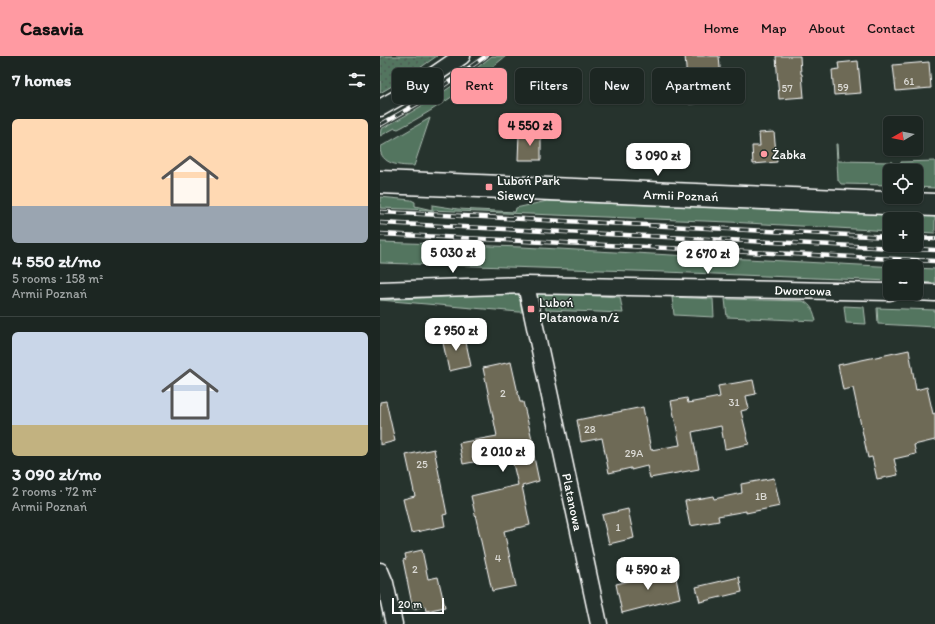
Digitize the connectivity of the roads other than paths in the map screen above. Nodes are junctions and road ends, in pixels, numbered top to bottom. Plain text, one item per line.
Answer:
1 (462, 56) edge
2 (380, 108) edge
3 (380, 182) edge
4 (935, 205) edge
5 (526, 285) junction
6 (380, 290) edge
7 (883, 292) edge
8 (923, 292) edge
9 (935, 293) edge
10 (380, 571) edge
11 (394, 624) edge
12 (599, 624) edge

1 - 2 street
3 - 4 main road, Armii Poznań
5 - 6 street, Dworcowa
5 - 7 street, Dworcowa
5 - 12 street, Platanowa
8 - 9 street
10 - 11 street

